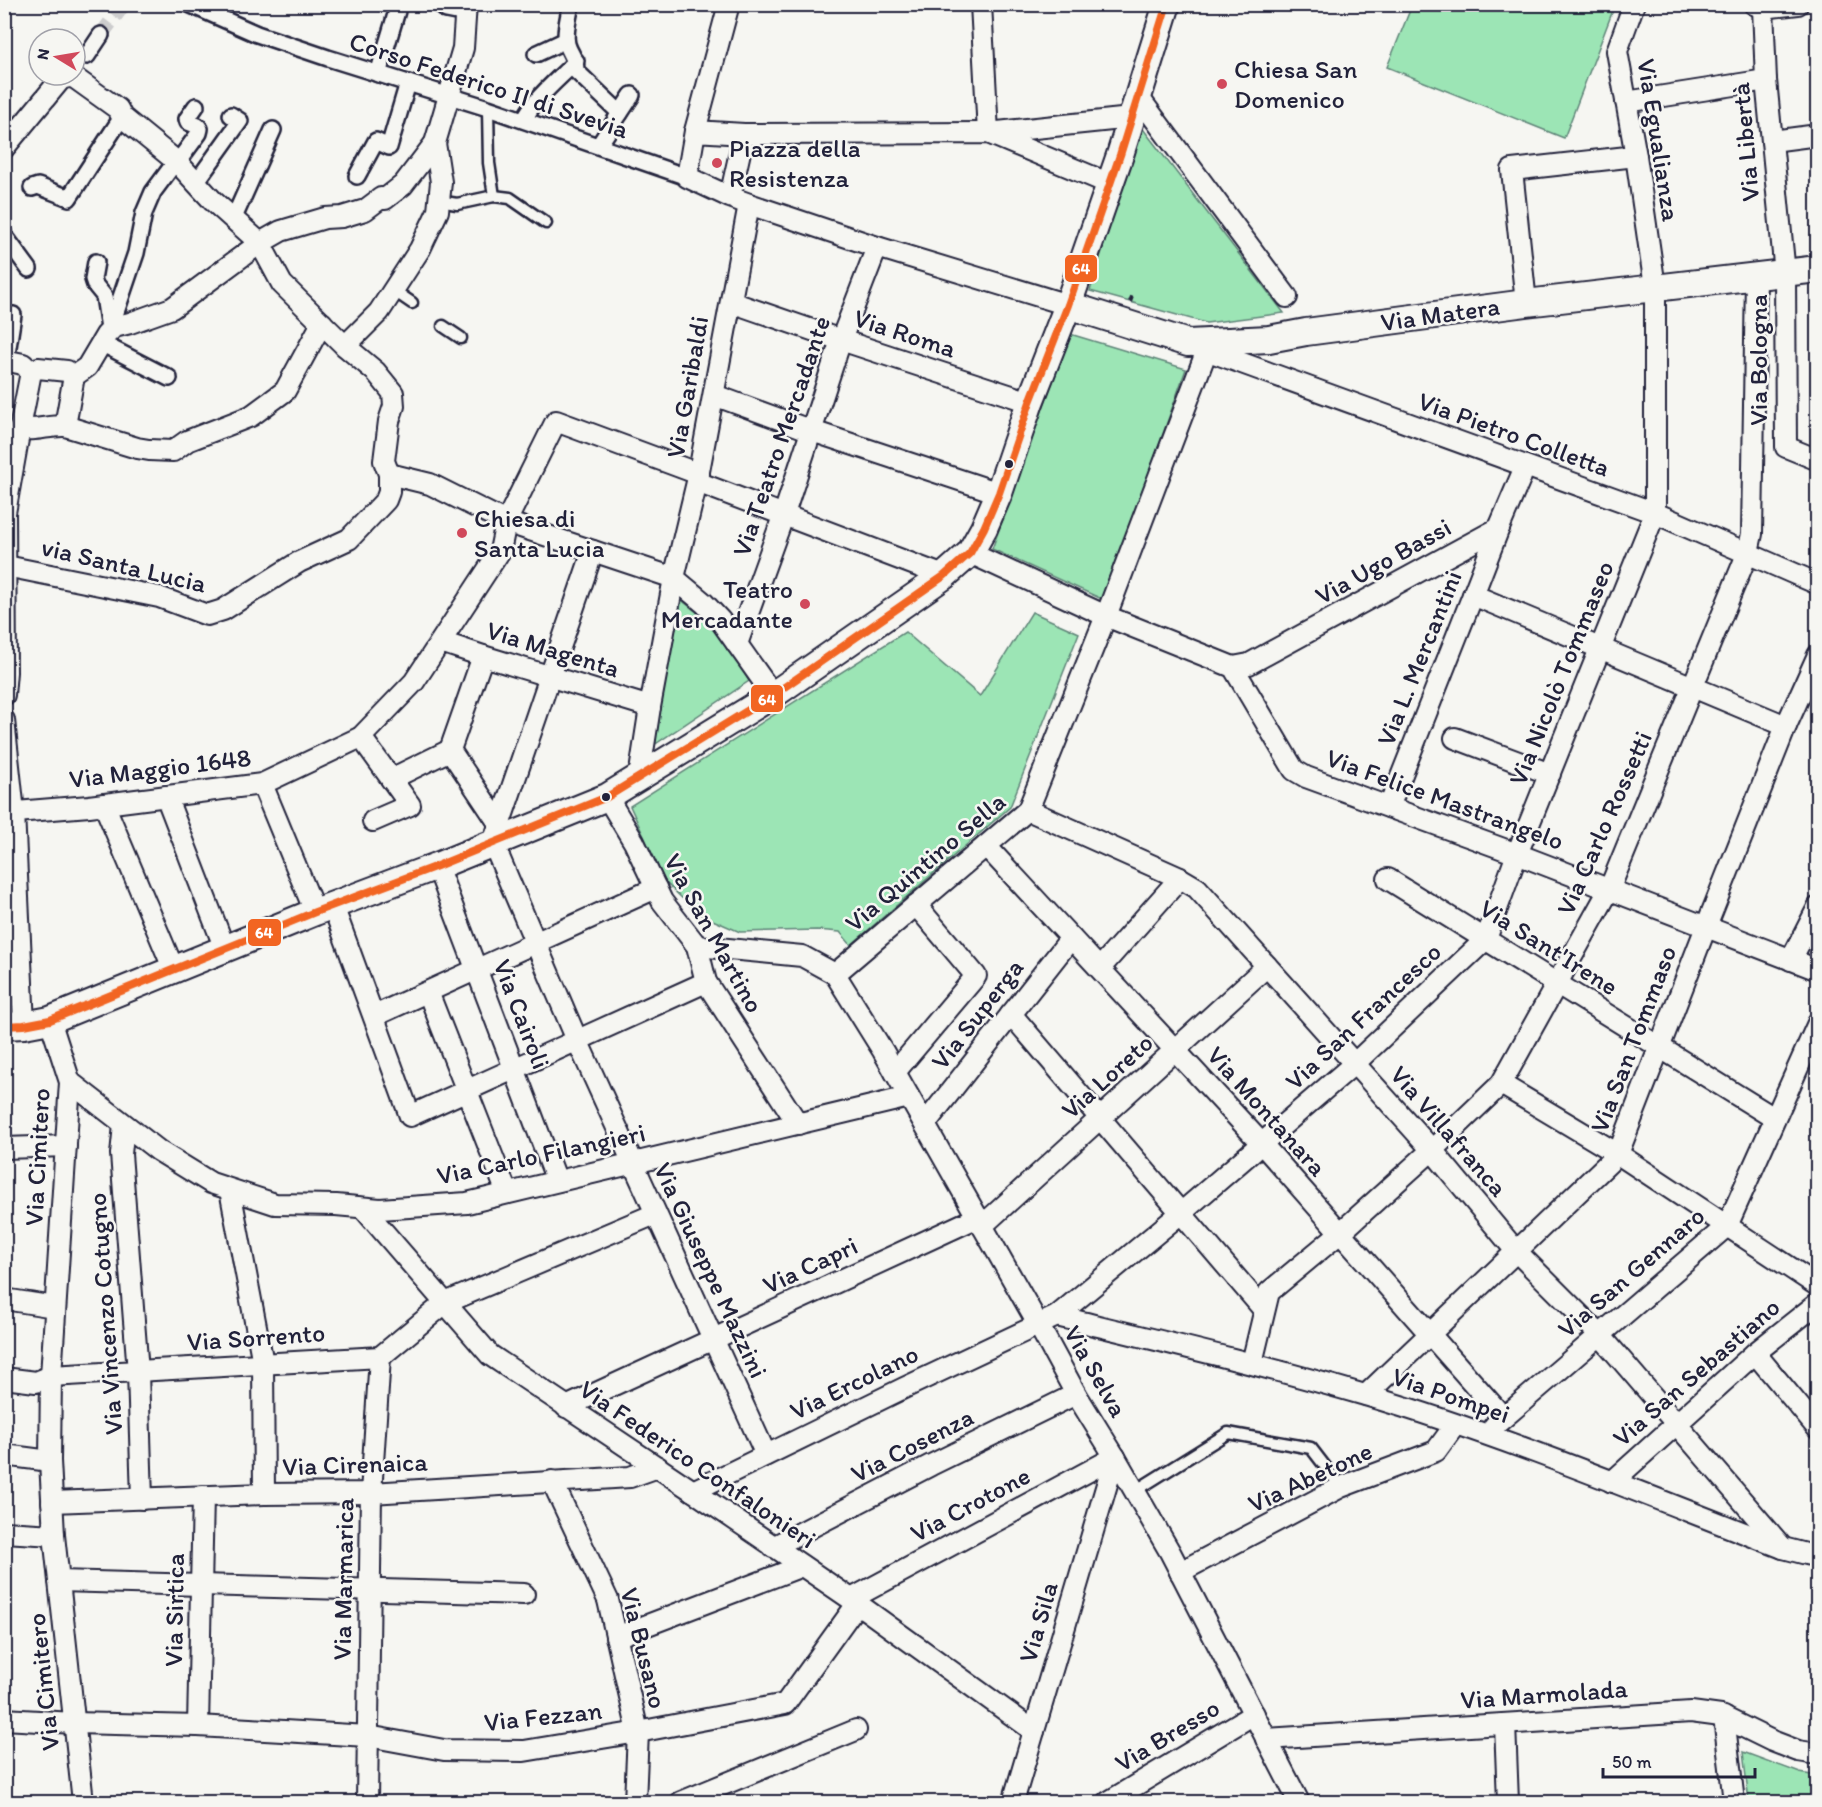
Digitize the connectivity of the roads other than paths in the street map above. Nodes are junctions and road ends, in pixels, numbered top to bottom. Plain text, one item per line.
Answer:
1 (189, 4) edge
2 (440, 4) edge
3 (571, 4) edge
4 (729, 4) edge
5 (981, 4) edge
6 (1167, 4) edge
7 (1634, 4) edge
8 (1798, 4) edge
9 (1760, 6) edge
10 (466, 9) edge
11 (397, 11) dead end
12 (101, 35) tunnel mouth
13 (566, 40) junction
14 (536, 54) dead end
15 (87, 56) dead end
16 (576, 61) junction
17 (378, 74) junction
18 (1766, 80) junction
19 (408, 83) junction
20 (87, 84) edge
21 (53, 87) edge
22 (450, 95) junction
23 (632, 95) dead end
24 (1626, 102) junction
25 (196, 106) dead end
26 (1134, 106) junction
27 (488, 108) junction
28 (620, 113) junction
29 (231, 115) dead end
30 (122, 117) junction
31 (524, 120) junction
32 (697, 123) junction
33 (273, 130) dead end
34 (988, 133) junction
35 (753, 134) junction
36 (1818, 135) edge
37 (1772, 141) junction
38 (435, 143) junction
39 (599, 145) junction
40 (4, 148) edge
41 (1636, 156) junction
42 (176, 162) junction
43 (680, 174) junction
44 (357, 176) dead end
45 (197, 177) junction
46 (1110, 184) junction
47 (32, 188) dead end
48 (494, 196) junction
49 (440, 201) junction
50 (740, 201) junction
51 (233, 220) junction
52 (546, 223) dead end
53 (4, 235) edge
54 (260, 243) junction
55 (877, 247) junction
56 (96, 262) dead end
57 (29, 269) dead end
58 (1818, 269) edge
59 (1785, 274) junction
60 (1756, 276) junction
61 (1655, 287) junction
62 (393, 290) junction
63 (1287, 297) dead end
64 (730, 302) junction
65 (412, 303) dead end
66 (1526, 303) junction
67 (1068, 305) junction
68 (13, 315) dead end
69 (322, 323) junction
70 (443, 326) dead end
71 (108, 334) junction
72 (461, 338) dead end
73 (841, 340) junction
74 (345, 346) junction
75 (1197, 347) junction
76 (5, 360) edge
77 (31, 372) junction
78 (74, 376) junction
79 (169, 378) dead end
80 (714, 394) junction
81 (1030, 402) junction
82 (64, 426) junction
83 (20, 428) junction
84 (812, 431) junction
85 (1818, 460) edge
86 (9, 463) edge
87 (1525, 467) junction
88 (389, 474) junction
89 (698, 478) junction
90 (999, 493) junction
91 (1655, 513) junction
92 (784, 514) junction
93 (506, 522) junction
94 (1499, 528) junction
95 (593, 551) junction
96 (1748, 552) junction
97 (970, 553) junction
98 (6, 566) edge
99 (944, 576) junction
100 (1815, 577) edge
101 (674, 578) junction
102 (1473, 596) junction
103 (1106, 616) junction
104 (5, 633) edge
105 (441, 642) junction
106 (737, 644) junction
107 (1601, 647) junction
108 (1818, 655) edge
109 (483, 656) junction
110 (1233, 667) junction
111 (549, 677) junction
112 (1692, 686) junction
113 (4, 695) edge
114 (773, 695) junction
115 (650, 707) junction
116 (4, 720) edge
117 (1786, 726) junction
118 (361, 737) junction
119 (1455, 738) dead end
120 (450, 750) junction
121 (1550, 774) junction
122 (639, 778) junction
123 (391, 779) junction
124 (262, 784) junction
125 (166, 796) junction
126 (608, 797) junction
127 (104, 804) junction
128 (1389, 807) junction
129 (1028, 810) junction
130 (9, 812) edge
131 (374, 821) dead end
132 (496, 834) junction
133 (986, 846) junction
134 (1518, 854) junction
135 (437, 866) junction
136 (1180, 878) junction
137 (1388, 879) dead end
138 (656, 888) junction
139 (1609, 890) junction
140 (916, 905) junction
141 (1818, 907) edge
142 (324, 909) junction
143 (1706, 927) junction
144 (1071, 938) junction
145 (1486, 939) junction
146 (536, 943) junction
147 (697, 946) junction
148 (225, 949) junction
149 (1791, 960) junction
150 (1267, 966) junction
151 (1100, 969) junction
152 (174, 970) junction
153 (476, 970) junction
154 (1818, 970) edge
155 (834, 974) junction
156 (706, 982) junction
157 (1558, 983) junction
158 (428, 992) junction
159 (1011, 1014) junction
160 (374, 1017) junction
161 (50, 1020) junction
162 (14, 1026) edge
163 (1817, 1029) edge
164 (577, 1040) junction
165 (1658, 1048) junction
166 (1175, 1050) junction
167 (1354, 1064) junction
168 (515, 1069) junction
169 (895, 1072) junction
170 (70, 1082) junction
171 (1501, 1084) junction
172 (466, 1091) junction
173 (909, 1097) junction
174 (1100, 1118) junction
175 (1774, 1118) junction
176 (798, 1124) junction
177 (925, 1124) junction
178 (124, 1125) junction
179 (1262, 1144) junction
180 (66, 1146) junction
181 (4, 1148) edge
182 (1432, 1150) junction
183 (1618, 1154) junction
184 (632, 1163) junction
185 (557, 1181) junction
186 (230, 1190) junction
187 (507, 1193) junction
188 (363, 1208) junction
189 (1181, 1213) junction
190 (655, 1214) junction
191 (980, 1222) junction
192 (1727, 1226) junction
193 (1340, 1233) junction
194 (1516, 1251) junction
195 (1818, 1286) edge
196 (4, 1299) edge
197 (445, 1303) junction
198 (1818, 1303) edge
199 (55, 1307) junction
200 (1264, 1310) junction
201 (1057, 1316) junction
202 (1038, 1324) junction
203 (1429, 1335) junction
204 (1600, 1335) junction
205 (713, 1339) junction
206 (1755, 1353) junction
207 (380, 1357) junction
208 (263, 1363) junction
209 (1252, 1363) junction
210 (138, 1372) junction
211 (51, 1376) junction
212 (4, 1378) edge
213 (1076, 1394) junction
214 (1366, 1395) junction
215 (566, 1407) junction
216 (1503, 1417) junction
217 (1677, 1423) junction
218 (1455, 1425) junction
219 (1818, 1428) edge
220 (1486, 1434) junction
221 (4, 1455) edge
222 (766, 1455) junction
223 (1115, 1457) junction
224 (50, 1461) junction
225 (658, 1467) junction
226 (552, 1481) junction
227 (1612, 1482) junction
228 (1341, 1487) junction
229 (693, 1491) junction
230 (1135, 1491) junction
231 (371, 1493) junction
232 (264, 1494) junction
233 (203, 1496) junction
234 (142, 1499) junction
235 (52, 1502) junction
236 (4, 1532) edge
237 (54, 1535) junction
238 (773, 1547) junction
239 (1783, 1548) junction
240 (1818, 1557) edge
241 (802, 1566) junction
242 (1180, 1572) junction
243 (59, 1581) junction
244 (201, 1584) junction
245 (370, 1590) junction
246 (524, 1594) dead end
247 (854, 1601) junction
248 (616, 1637) junction
249 (1254, 1714) junction
250 (1724, 1717) junction
251 (4, 1719) edge
252 (74, 1723) junction
253 (1505, 1724) junction
254 (198, 1726) junction
255 (856, 1730) dead end
256 (1034, 1731) junction
257 (638, 1732) junction
258 (368, 1736) junction
259 (1266, 1738) junction
260 (1818, 1755) edge
261 (82, 1803) edge
262 (367, 1803) edge
263 (635, 1803) edge
264 (681, 1803) edge
265 (1012, 1803) edge
266 (1107, 1803) edge
267 (1299, 1803) edge
268 (1508, 1803) edge
269 (1734, 1803) edge

1 - 17 street, Corso Federico II di Svevia
2 - 10 street
3 - 13 street
4 - 32 street
5 - 34 street
6 - 26 street
7 - 24 street, Via Egualianza
8 - 9 street
9 - 18 street, Via Libertà
10 - 22 street
11 - 17 street
12 - 15 street
13 - 14 street
13 - 16 street
16 - 28 street
16 - 31 street
17 - 19 street, Corso Federico II di Svevia
18 - 24 street
18 - 37 street, Via Libertà
19 - 22 street, Corso Federico II di Svevia
19 - 44 street
20 - 30 street
21 - 40 street
22 - 27 street, Corso Federico II di Svevia
22 - 38 street
23 - 28 street
24 - 41 street, Via Egualianza
25 - 42 street
26 - 34 street
26 - 46 street
26 - 63 street
27 - 31 street, Corso Federico II di Svevia
27 - 48 lane
28 - 39 street
29 - 45 street
30 - 42 street
30 - 47 street
31 - 39 street, Corso Federico II di Svevia
32 - 35 street
32 - 43 street
33 - 51 street
34 - 35 street
34 - 46 street
35 - 50 street
36 - 37 street
37 - 59 street, Via Libertà
38 - 49 street
38 - 54 street
39 - 43 street, Corso Federico II di Svevia
41 - 61 street, Via Egualianza
41 - 66 street
42 - 45 street
42 - 71 street
43 - 50 street
45 - 51 street
46 - 67 street
48 - 49 lane
48 - 52 lane
49 - 62 street
50 - 55 street
50 - 64 street, Via Garibaldi
51 - 54 street
53 - 57 street
54 - 69 street
54 - 71 street
55 - 67 street
55 - 73 street, Via Teatro Mercadante
56 - 71 street
58 - 59 street, Via Matera
59 - 60 street, Via Matera
59 - 85 street, Via Bologna
60 - 61 street, Via Matera
60 - 96 street, Via Carlo Rossetti
61 - 66 street, Via Matera
61 - 91 street, Via Egualianza
62 - 65 lane
62 - 74 street
64 - 73 street, Via Roma
64 - 80 street, Via Garibaldi
66 - 75 street, Via Matera
67 - 75 street, Via Matera
67 - 81 street
68 - 76 street
69 - 74 street
69 - 82 street
70 - 72 lane
71 - 78 street
71 - 79 street
73 - 81 street, Via Roma
73 - 84 street, Via Teatro Mercadante
74 - 88 street, via Santa Lucia
75 - 87 street, Via Pietro Colletta
75 - 103 street, Via Quintino Sella
76 - 77 street
77 - 78 street
77 - 83 street
78 - 82 street
80 - 84 street
80 - 89 street, Via Garibaldi
81 - 90 street
82 - 83 street
83 - 86 street
84 - 90 street
84 - 92 street, Via Teatro Mercadante
86 - 98 street
87 - 91 street, Via Pietro Colletta
87 - 94 street
88 - 93 street
88 - 98 street, via Santa Lucia
89 - 92 street
89 - 93 street, Via Maggio 1648
89 - 101 street, Via Garibaldi
90 - 97 street
91 - 96 street, Via Pietro Colletta
91 - 107 street, Via Nicolò Tommaseo
92 - 99 street
92 - 106 street, Via Teatro Mercadante
93 - 95 street
93 - 105 street, Via Maggio 1648
94 - 102 street, Via L. Mercantini
94 - 110 street, Via Ugo Bassi
95 - 101 street
95 - 111 street
96 - 100 street, Via Pietro Colletta
96 - 112 street, Via Carlo Rossetti
97 - 99 street
97 - 103 street
98 - 104 street
99 - 114 street
101 - 106 street
101 - 115 street, Via Garibaldi
102 - 107 street
102 - 128 street, Via L. Mercantini
103 - 110 street
103 - 129 street, Via Quintino Sella
104 - 113 street
105 - 109 street, Via Magenta
105 - 118 street, Via Maggio 1648
106 - 114 street
107 - 112 street
107 - 121 street, Via Nicolò Tommaseo
108 - 117 street, Via San Tommaso
109 - 111 street, Via Magenta
109 - 120 street
110 - 128 street, Via Felice Mastrangelo
111 - 115 street, Via Magenta
111 - 132 street
112 - 117 street
112 - 139 street, Via Carlo Rossetti
114 - 122 street
115 - 122 street, Via Garibaldi
116 - 130 street
117 - 143 street, Via San Tommaso
118 - 123 street
118 - 124 street, Via Maggio 1648
119 - 121 street
120 - 123 street
120 - 132 street, Via Giuseppe Mazzini
121 - 134 street, Via Nicolò Tommaseo
122 - 126 street
123 - 131 street
124 - 125 street, Via Maggio 1648
124 - 142 street
125 - 127 street, Via Maggio 1648
125 - 148 street
126 - 132 street
126 - 138 street, Via San Martino
127 - 130 street, Via Maggio 1648
127 - 152 street
128 - 134 street, Via Felice Mastrangelo
129 - 133 street, Via Quintino Sella
129 - 136 street, Via Villafranca
130 - 162 street
132 - 135 street
132 - 146 street, Via Giuseppe Mazzini
133 - 140 street, Via Quintino Sella
133 - 144 street, Via Montanara
134 - 139 street, Via Felice Mastrangelo
134 - 145 street, Via San Francesco
135 - 142 street
135 - 153 street, Via Cairoli
136 - 150 street, Via Villafranca
136 - 151 street
137 - 145 street, Via Sant'Irene
138 - 146 street
138 - 147 street, Via San Martino
139 - 143 street, Via Felice Mastrangelo
139 - 157 street, Via Carlo Rossetti
140 - 155 street, Via Quintino Sella
140 - 169 street
141 - 149 street
142 - 148 street
142 - 160 street
143 - 149 street, Via Felice Mastrangelo
143 - 165 street, Via San Tommaso
144 - 151 street, Via Montanara
144 - 159 street, Via Superga
145 - 157 street, Via Sant'Irene
145 - 167 street, Via San Francesco
146 - 153 street
146 - 164 street, Via Giuseppe Mazzini
147 - 155 street
147 - 156 street, Via San Martino
148 - 152 street
149 - 154 street, Via Felice Mastrangelo
150 - 166 street, Via Loreto
150 - 167 street, Via Villafranca
151 - 166 street, Via Montanara
152 - 161 street
153 - 158 street
153 - 168 street, Via Cairoli
155 - 169 street, Via Selva
156 - 164 street
156 - 176 street, Via San Martino
157 - 165 street, Via Sant'Irene
157 - 171 street, Via Carlo Rossetti
158 - 160 street
158 - 172 street
159 - 174 street
159 - 177 street, Via Superga
160 - 172 street
161 - 162 street
161 - 170 street, Via Cimitero
163 - 175 street, Via San Gennaro
164 - 168 street
164 - 184 street, Via Giuseppe Mazzini
165 - 175 street, Via Sant'Irene
165 - 183 street, Via San Tommaso
166 - 174 street, Via Loreto
166 - 179 street, Via Montanara
167 - 179 street, Via San Francesco
167 - 182 street, Via Villafranca
168 - 172 street
168 - 185 street, Via Cairoli
169 - 173 street, Via Selva
170 - 178 street, Via Carlo Filangieri
170 - 180 street, Via Cimitero
171 - 182 street, Via Carlo Rossetti
171 - 183 street
172 - 187 street
173 - 176 street, Via Carlo Filangieri
173 - 177 street, Via Selva
174 - 189 street
174 - 191 street, Via Loreto
175 - 192 street, Via San Gennaro
176 - 184 street, Via Carlo Filangieri
177 - 191 street, Via Selva
178 - 186 street, Via Carlo Filangieri
178 - 210 street, Via Vincenzo Cotugno
179 - 189 street, Via San Francesco
179 - 193 street, Via Montanara
180 - 181 street
180 - 199 street, Via Cimitero
182 - 193 street, Via Carlo Rossetti
182 - 194 street, Via Villafranca
183 - 192 street
183 - 194 street, Via San Tommaso
184 - 185 street, Via Carlo Filangieri
184 - 190 street, Via Giuseppe Mazzini
185 - 187 street, Via Carlo Filangieri
186 - 188 street, Via Carlo Filangieri
186 - 208 street
187 - 188 street, Via Carlo Filangieri
188 - 197 street, Via Federico Confalonieri
189 - 200 street
189 - 201 street, Via San Francesco
190 - 197 street
190 - 205 street, Via Giuseppe Mazzini
191 - 202 street, Via Selva
191 - 205 street, Via Capri
192 - 195 street
192 - 204 street, Via San Gennaro
193 - 200 street, Via Carlo Rossetti
193 - 203 street, Via Montanara
194 - 203 street, Via San Tommaso
194 - 204 street, Via Villafranca
196 - 199 street
197 - 207 street
197 - 215 street, Via Federico Confalonieri
198 - 206 street, Via San Sebastiano
199 - 211 street, Via Cimitero
200 - 209 street, Via Carlo Rossetti
201 - 202 street, Via San Francesco
201 - 209 street, Via Pompei
202 - 213 street, Via Selva
202 - 222 street, Via Ercolano
203 - 214 street, Via San Tommaso
203 - 216 street, Via Montanara
204 - 216 street, Via San Gennaro
204 - 217 street, Via Villafranca
205 - 215 street, Via Capri
205 - 222 street, Via Giuseppe Mazzini
206 - 217 street, Via San Sebastiano
206 - 219 street
207 - 208 street, Via Sorrento
207 - 231 street, Via Marmarica
208 - 210 street, Via Sorrento
208 - 232 street
209 - 214 street, Via Pompei
210 - 211 street, Via Sorrento
210 - 234 street, Via Vincenzo Cotugno
211 - 212 street, Via Sorrento
211 - 224 street, Via Cimitero
213 - 223 street, Via Selva
213 - 238 street, Via Cosenza
214 - 218 street, Via Pompei
215 - 225 street, Via Federico Confalonieri
216 - 220 street, Via San Gennaro
217 - 227 street, Via San Sebastiano
217 - 239 street, Via Villafranca
218 - 220 street, Via Pompei
218 - 228 street, Via Abetone
220 - 227 street, Via Pompei
221 - 224 street
222 - 229 street, Via Ercolano
223 - 230 street, Via Selva
223 - 247 street, Via Crotone
223 - 256 street, Via Sila
224 - 235 street, Via Cimitero
225 - 226 street, Via Cirenaica
225 - 229 street, Via Federico Confalonieri
226 - 231 street, Via Cirenaica
226 - 248 street, Via Busano
227 - 239 street, Via Pompei
228 - 230 lane
228 - 242 street, Via Abetone
229 - 238 street, Via Federico Confalonieri
230 - 242 street, Via Selva
231 - 232 street, Via Cirenaica
231 - 245 street, Via Marmarica
232 - 233 street, Via Cirenaica
233 - 234 street, Via Cirenaica
233 - 244 street, Via Sirtica
234 - 235 street, Via Cirenaica
235 - 237 street, Via Cimitero
236 - 237 street
237 - 243 street, Via Cimitero
238 - 241 street, Via Federico Confalonieri
239 - 240 street, Via Pompei
241 - 247 street, Via Federico Confalonieri
241 - 248 street
242 - 249 street, Via Selva
243 - 244 street
243 - 252 street, Via Cimitero
244 - 245 street
244 - 254 street, Via Sirtica
245 - 246 street
245 - 258 street, Via Marmarica
247 - 256 street, Via Federico Confalonieri
247 - 257 street, Via Fezzan
248 - 257 street, Via Busano
249 - 259 street, Via Selva
249 - 266 street, Via Bresso
250 - 253 street, Via Marmolada
250 - 260 street, Via Marmolada
250 - 269 street
251 - 252 street, Via Fezzan
252 - 254 street, Via Fezzan
252 - 261 street, Via Cimitero
253 - 259 street, Via Marmolada
253 - 268 street
254 - 258 street, Via Fezzan
255 - 264 street
256 - 265 street, Via Sila
257 - 258 street, Via Fezzan
257 - 263 street, Via Busano
258 - 262 street, Via Marmarica
259 - 267 street, Via Selva

